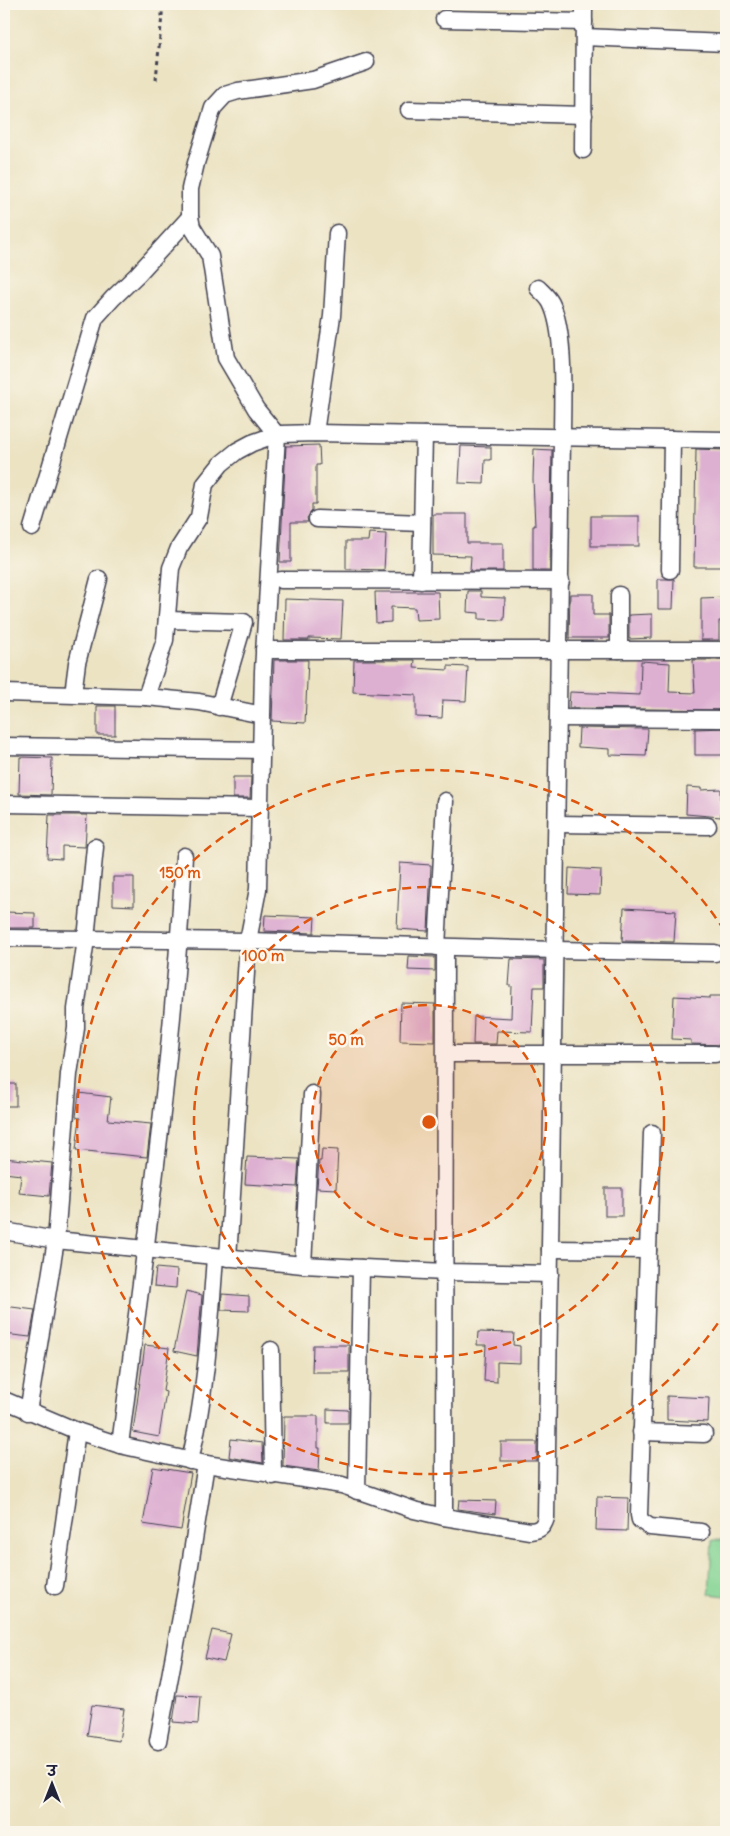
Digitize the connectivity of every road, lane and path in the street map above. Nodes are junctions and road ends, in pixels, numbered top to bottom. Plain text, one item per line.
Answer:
1 (163, 4) edge
2 (584, 4) edge
3 (444, 19) dead end
4 (584, 30) junction
5 (726, 43) edge
6 (366, 62) dead end
7 (156, 80) dead end
8 (409, 110) dead end
9 (584, 115) junction
10 (583, 150) dead end
11 (190, 217) junction
12 (337, 232) dead end
13 (538, 288) dead end
14 (315, 433) junction
15 (277, 436) junction
16 (424, 436) junction
17 (562, 438) junction
18 (672, 439) junction
19 (726, 440) edge
20 (317, 520) dead end
21 (422, 523) junction
22 (32, 528) dead end
23 (670, 570) dead end
24 (99, 578) dead end
25 (281, 580) dead end
26 (421, 581) junction
27 (561, 581) junction
28 (619, 595) dead end
29 (167, 620) junction
30 (264, 650) junction
31 (559, 650) junction
32 (618, 650) junction
33 (726, 650) edge
34 (4, 693) edge
35 (73, 694) junction
36 (146, 697) junction
37 (219, 706) junction
38 (262, 715) junction
39 (558, 718) junction
40 (722, 719) dead end
41 (4, 746) edge
42 (262, 750) junction
43 (445, 801) dead end
44 (4, 804) edge
45 (260, 808) junction
46 (557, 824) junction
47 (708, 826) dead end
48 (95, 847) dead end
49 (184, 856) dead end
50 (4, 938) edge
51 (86, 939) junction
52 (180, 940) junction
53 (248, 941) junction
54 (441, 947) junction
55 (555, 950) junction
56 (715, 953) dead end
57 (446, 1054) junction
58 (553, 1054) junction
59 (715, 1054) dead end
60 (312, 1094) dead end
61 (652, 1133) dead end
62 (4, 1231) edge
63 (56, 1240) junction
64 (146, 1248) junction
65 (550, 1249) junction
66 (648, 1250) junction
67 (222, 1258) junction
68 (303, 1265) junction
69 (361, 1268) junction
70 (445, 1272) junction
71 (550, 1274) junction
72 (271, 1350) dead end
73 (4, 1400) edge
74 (28, 1412) junction
75 (77, 1431) junction
76 (641, 1432) junction
77 (704, 1434) dead end
78 (120, 1445) junction
79 (198, 1463) junction
80 (273, 1476) junction
81 (357, 1491) junction
82 (444, 1517) junction
83 (702, 1532) dead end
84 (55, 1586) dead end
85 (158, 1742) dead end

1 - 7 path
2 - 4 street
3 - 4 street
4 - 5 street
4 - 9 street
6 - 11 street
8 - 9 street
9 - 10 street
11 - 15 street
11 - 22 street
12 - 14 street
13 - 17 street
14 - 15 street
14 - 16 street
15 - 29 street
15 - 30 street
16 - 17 street
16 - 21 street
17 - 18 street
17 - 27 street
18 - 19 street
18 - 23 street
20 - 21 street
21 - 26 street
24 - 35 street
25 - 26 street
26 - 27 street
27 - 31 street
28 - 32 street
29 - 36 street
29 - 37 street
30 - 31 street
30 - 38 street
31 - 32 street
31 - 39 street
32 - 33 street
34 - 35 street
35 - 36 street
36 - 37 street
37 - 38 street
38 - 42 street
39 - 40 street
39 - 46 street
41 - 42 street
42 - 45 street
43 - 54 street
44 - 45 street
45 - 53 street
46 - 47 street
46 - 55 street
48 - 51 street
49 - 52 street
50 - 51 street
51 - 52 street
51 - 63 street
52 - 53 street
52 - 64 street
53 - 54 street
53 - 67 street
54 - 55 street
54 - 57 street
55 - 56 street
55 - 58 street
57 - 58 street
57 - 70 street
58 - 59 street
58 - 65 street
60 - 68 street
61 - 66 street
62 - 63 street
63 - 64 street
63 - 74 street
64 - 67 street
64 - 78 street
65 - 66 street
65 - 71 street
66 - 76 street
67 - 68 street
67 - 79 street
68 - 69 street
69 - 70 street
69 - 81 street
70 - 71 street
70 - 82 street
71 - 82 street
72 - 80 street
73 - 74 street
74 - 75 street
75 - 78 street
75 - 84 street
76 - 77 street
76 - 83 street
78 - 79 street
79 - 80 street
79 - 85 street
80 - 81 street
81 - 82 street

